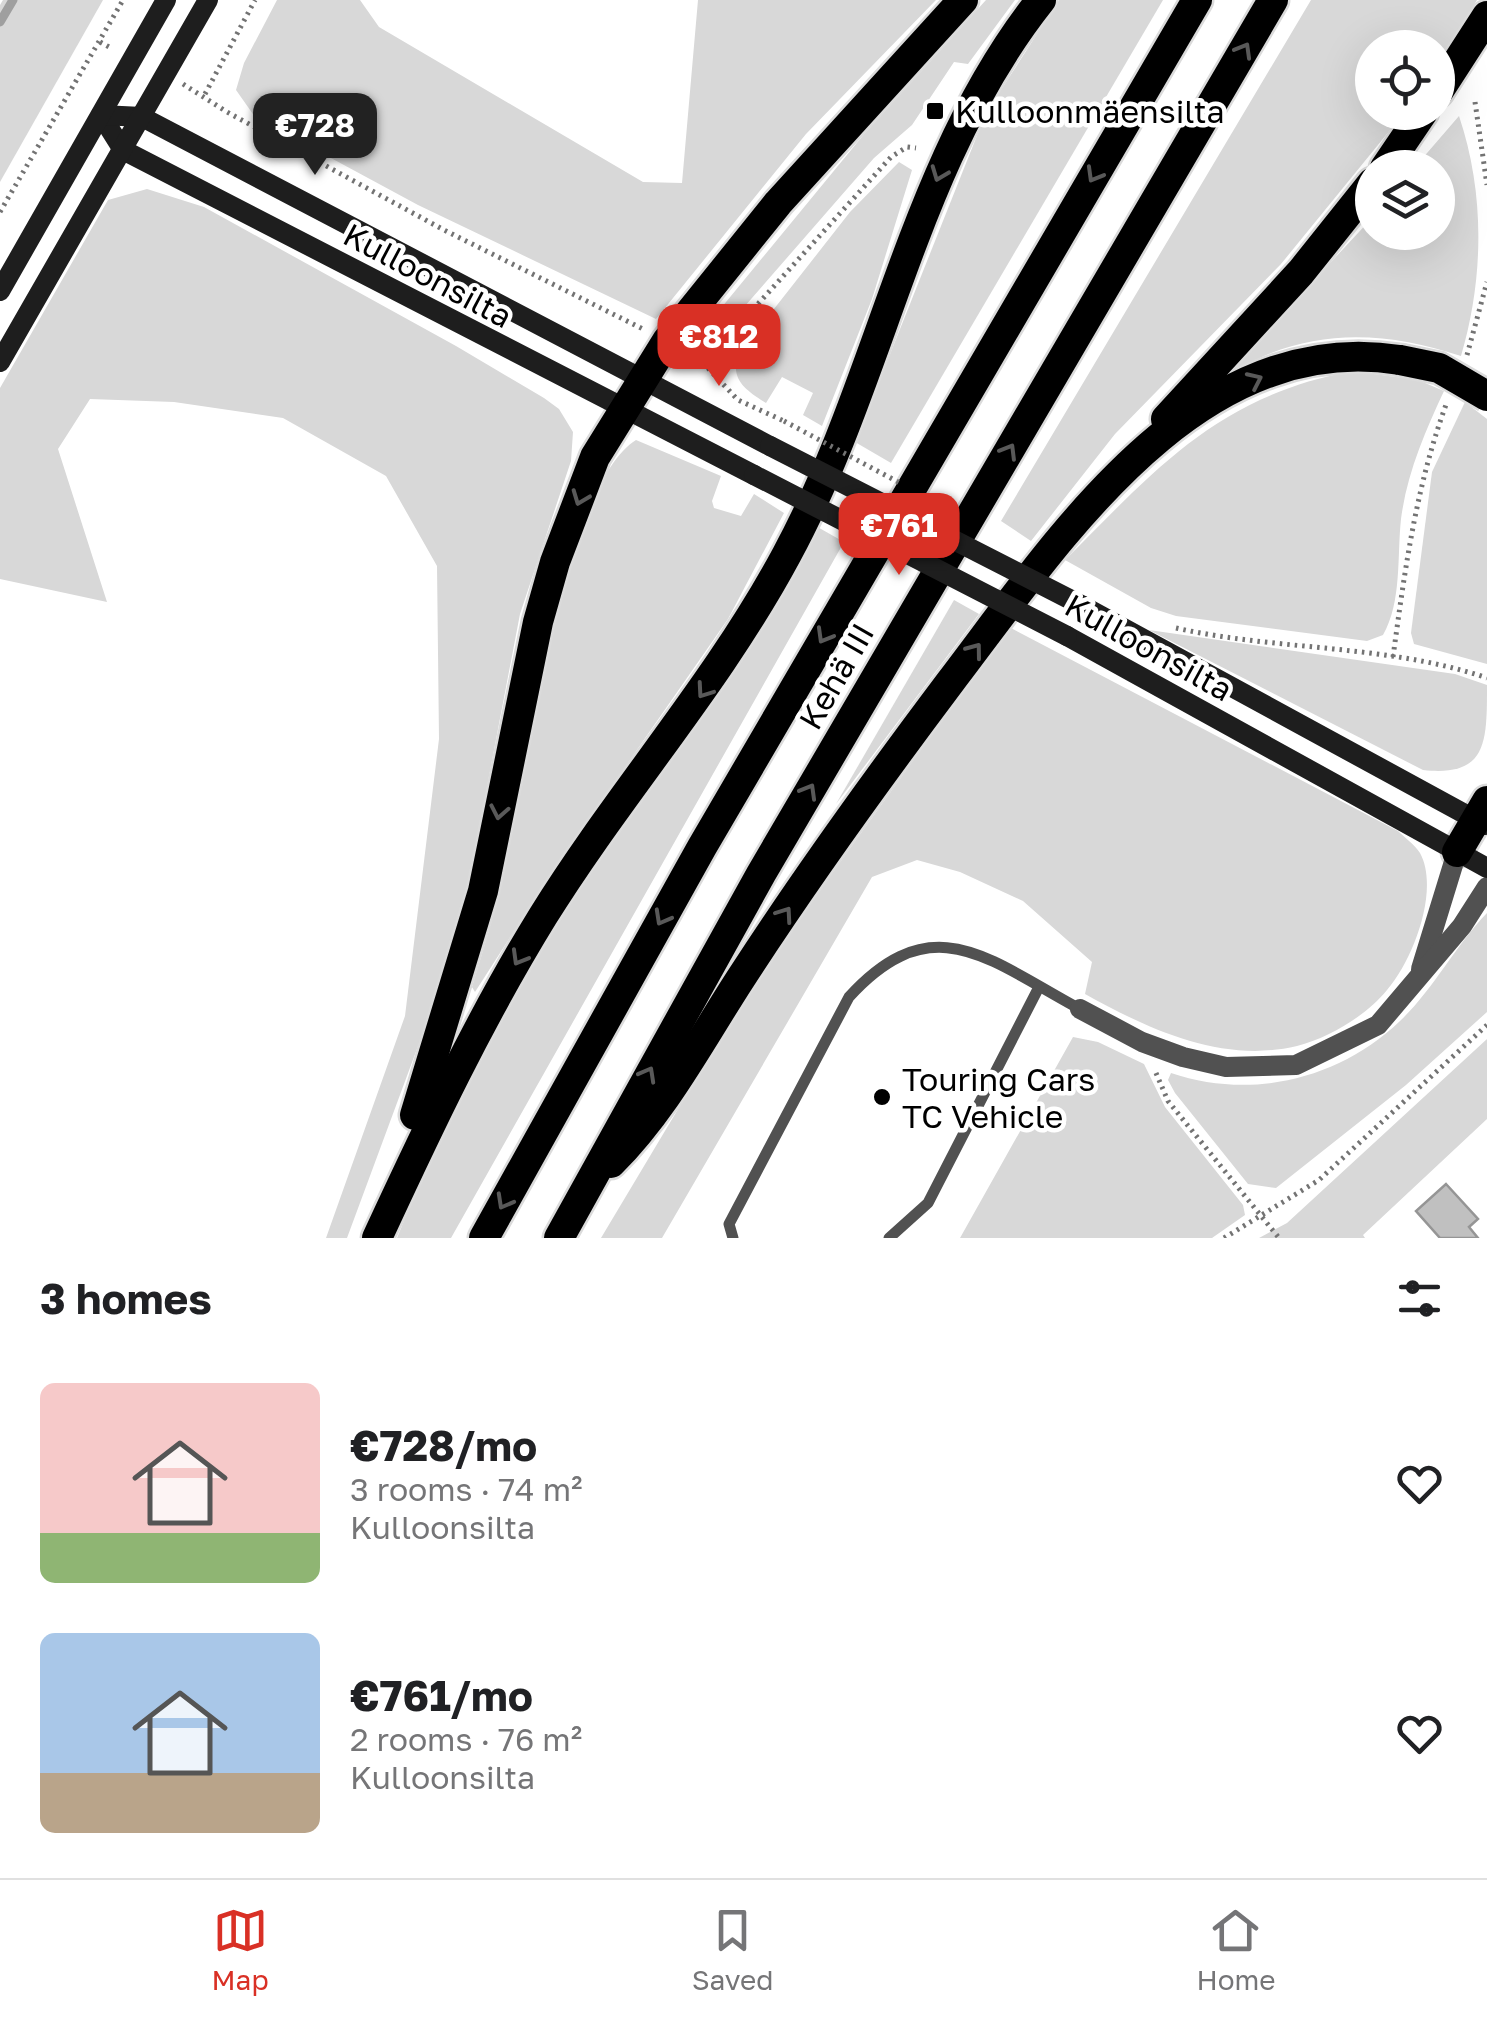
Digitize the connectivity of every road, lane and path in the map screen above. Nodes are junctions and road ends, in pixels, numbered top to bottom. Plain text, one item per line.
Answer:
1 (122, 0) edge
2 (166, 0) edge
3 (208, 0) edge
4 (255, 0) edge
5 (963, 0) edge
6 (1040, 0) edge
7 (1197, 0) edge
8 (1273, 0) edge
9 (1487, 16) edge
10 (1455, 66) edge
11 (1475, 102) dead end
12 (101, 115) junction
13 (142, 117) junction
14 (916, 148) dead end
15 (123, 150) junction
16 (1487, 186) edge
17 (1355, 205) edge
18 (0, 212) edge
19 (1487, 282) edge
20 (0, 291) edge
21 (667, 341) junction
22 (0, 362) edge
23 (1464, 363) dead end
24 (712, 373) junction
25 (643, 376) junction
26 (1450, 393) dead end
27 (1487, 396) edge
28 (622, 410) junction
29 (784, 421) dead end
30 (1116, 473) junction
31 (1159, 624) dead end
32 (1394, 657) junction
33 (1487, 678) edge
34 (1483, 816) edge
35 (1457, 852) junction
36 (1487, 868) edge
37 (1487, 888) edge
38 (1420, 972) junction
39 (1039, 986) junction
40 (1080, 1009) joint
41 (1487, 1025) edge
42 (1142, 1042) junction
43 (584, 1190) junction
44 (1259, 1218) junction
45 (375, 1238) edge
46 (484, 1238) edge
47 (559, 1238) edge
48 (733, 1238) edge
49 (890, 1238) edge
50 (1224, 1238) edge
51 (1279, 1238) edge

1 - 18 path
2 - 12 main road
3 - 13 main road
4 - 21 path
5 - 21 highway
6 -> 45 highway
7 -> 46 highway, Kehä III
43 -> 8 highway, Kehä III
9 - 10 highway
11 - 16 path
12 - 13 main road, Kulloonsilta
12 - 15 main road
12 - 20 main road
13 - 15 main road
13 - 25 main road, Kulloonsilta
14 - 24 path
15 - 22 main road
15 - 28 main road, Kulloonsilta
17 - 30 highway
19 - 23 path
21 - 24 path
21 - 25 highway
24 - 29 path
25 - 28 highway
25 - 34 main road, Kulloonsilta, bridge
26 - 32 path
30 -> 27 highway, bridge
28 - 35 main road, Kulloonsilta, bridge
28 -> 45 highway
43 -> 30 highway
31 - 32 path
32 - 33 path
34 - 35 highway
35 - 36 main road, Kulloonsilta
35 - 38 street
37 - 38 street
38 - 42 street
39 - 40 lane
39 - 48 lane
39 - 49 lane
40 - 42 street
41 - 44 path
42 - 44 path
43 - 47 highway, Kehä III
44 - 50 path
44 - 51 path

